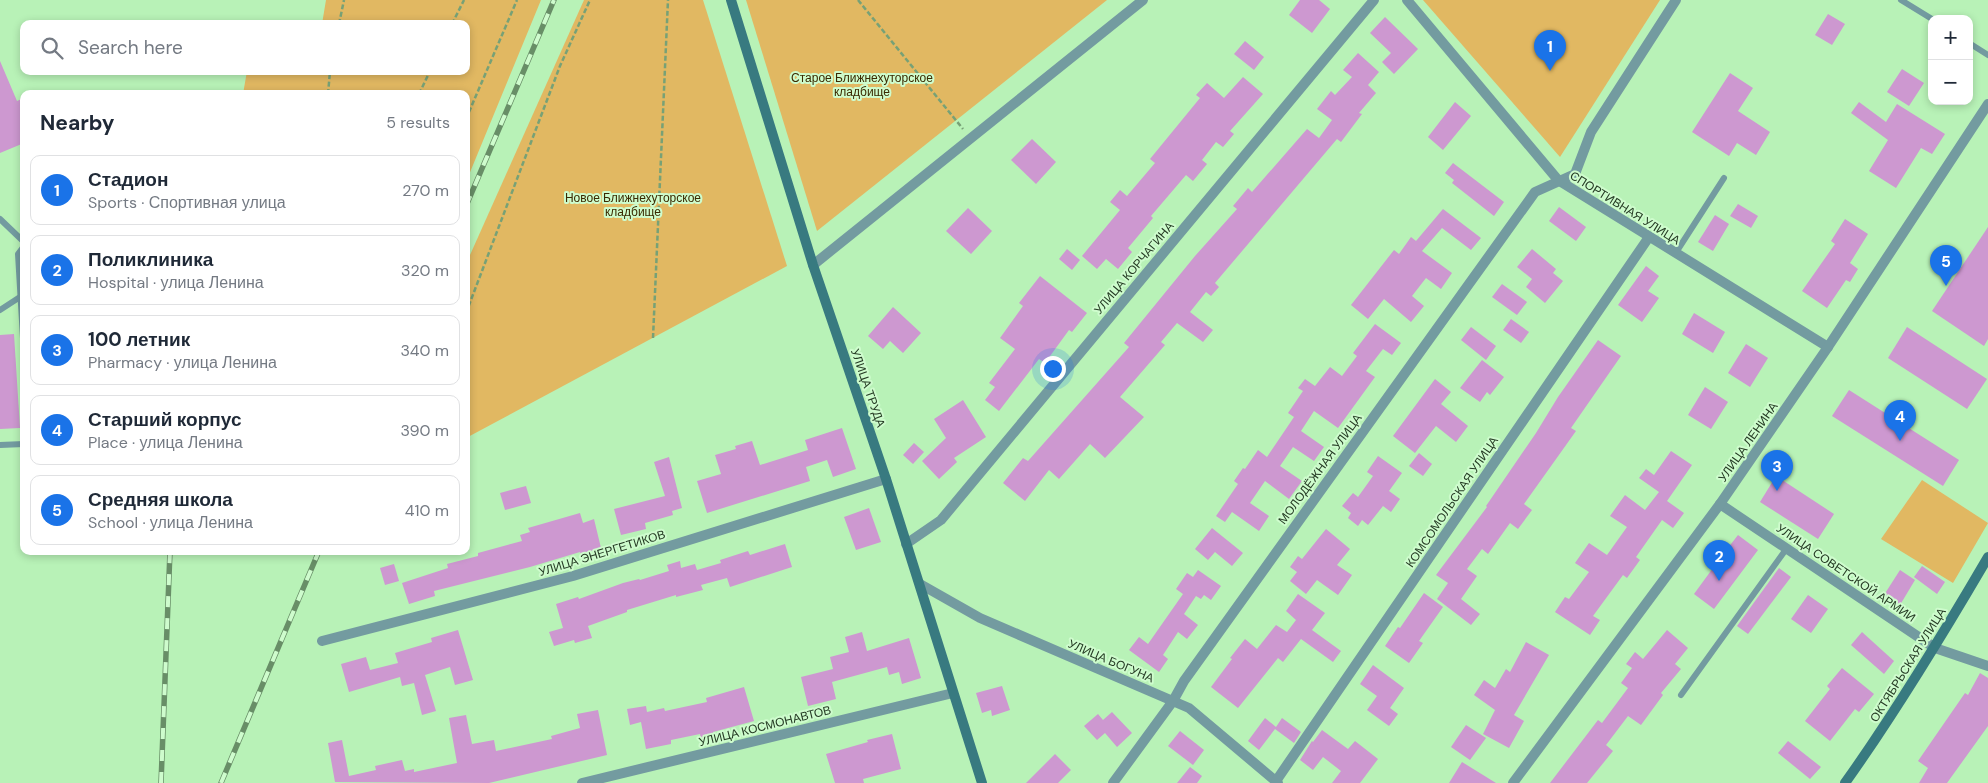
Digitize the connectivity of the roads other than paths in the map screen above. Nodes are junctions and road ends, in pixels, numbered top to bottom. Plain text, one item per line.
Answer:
1 (730, 0) edge
2 (1143, 0) edge
3 (1374, 0) edge
4 (1407, 0) edge
5 (1676, 0) edge
6 (1901, 0) edge
7 (1928, 17) edge
8 (1973, 47) edge
9 (1988, 56) edge
10 (1988, 104) edge
11 (1724, 178) dead end
12 (1558, 180) junction
13 (0, 219) edge
14 (1649, 236) junction
15 (20, 238) edge
16 (20, 251) edge
17 (1675, 254) junction
18 (813, 265) junction
19 (20, 296) joint
20 (0, 310) edge
21 (1828, 347) junction
22 (20, 444) edge
23 (0, 445) edge
24 (886, 479) junction
25 (1720, 504) junction
26 (906, 544) junction
27 (1787, 548) junction
28 (1988, 557) edge
29 (920, 584) junction
30 (322, 641) dead end
31 (1935, 648) junction
32 (1988, 666) edge
33 (953, 694) junction
34 (1681, 695) dead end
35 (1173, 701) junction
36 (1277, 782) edge
37 (582, 783) edge
38 (982, 783) edge
39 (1112, 783) edge
40 (1513, 783) edge
41 (1845, 783) edge

1 - 18 street, УЛИЦА ТРУДА
2 - 18 street
3 - 26 street, УЛИЦА КОРЧАГИНА
4 - 12 street, СПОРТИВНАЯ УЛИЦА
5 - 12 street, МОЛОДЁЖНАЯ УЛИЦА
6 - 7 lane
8 - 9 lane
10 - 21 street, УЛИЦА ЛЕНИНА
11 - 17 lane
12 - 14 street, СПОРТИВНАЯ УЛИЦА
12 - 35 street, МОЛОДЁЖНАЯ УЛИЦА
13 - 15 lane
14 - 17 street, СПОРТИВНАЯ УЛИЦА
14 - 36 street, КОМСОМОЛЬСКАЯ УЛИЦА
16 - 19 lane
17 - 21 street, СПОРТИВНАЯ УЛИЦА
18 - 24 street, УЛИЦА ТРУДА
19 - 20 lane
21 - 25 street, УЛИЦА ЛЕНИНА
22 - 23 lane
24 - 26 street, УЛИЦА ТРУДА
24 - 30 street, УЛИЦА ЭНЕРГЕТИКОВ
25 - 27 street, УЛИЦА СОВЕТСКОЙ АРМИИ
25 - 40 street, УЛИЦА ЛЕНИНА
26 - 29 street, УЛИЦА ТРУДА
27 - 31 street, УЛИЦА СОВЕТСКОЙ АРМИИ
27 - 34 lane
28 - 31 street, ОКТЯБРЬСКАЯ УЛИЦА
29 - 33 street, УЛИЦА ТРУДА
29 - 35 street, УЛИЦА БОГУНА
31 - 32 street, УЛИЦА СОВЕТСКОЙ АРМИИ
31 - 41 street, ОКТЯБРЬСКАЯ УЛИЦА
33 - 37 street, УЛИЦА КОСМОНАВТОВ
33 - 38 street, УЛИЦА ТРУДА
35 - 36 street, УЛИЦА БОГУНА
35 - 39 street, МОЛОДЁЖНАЯ УЛИЦА

